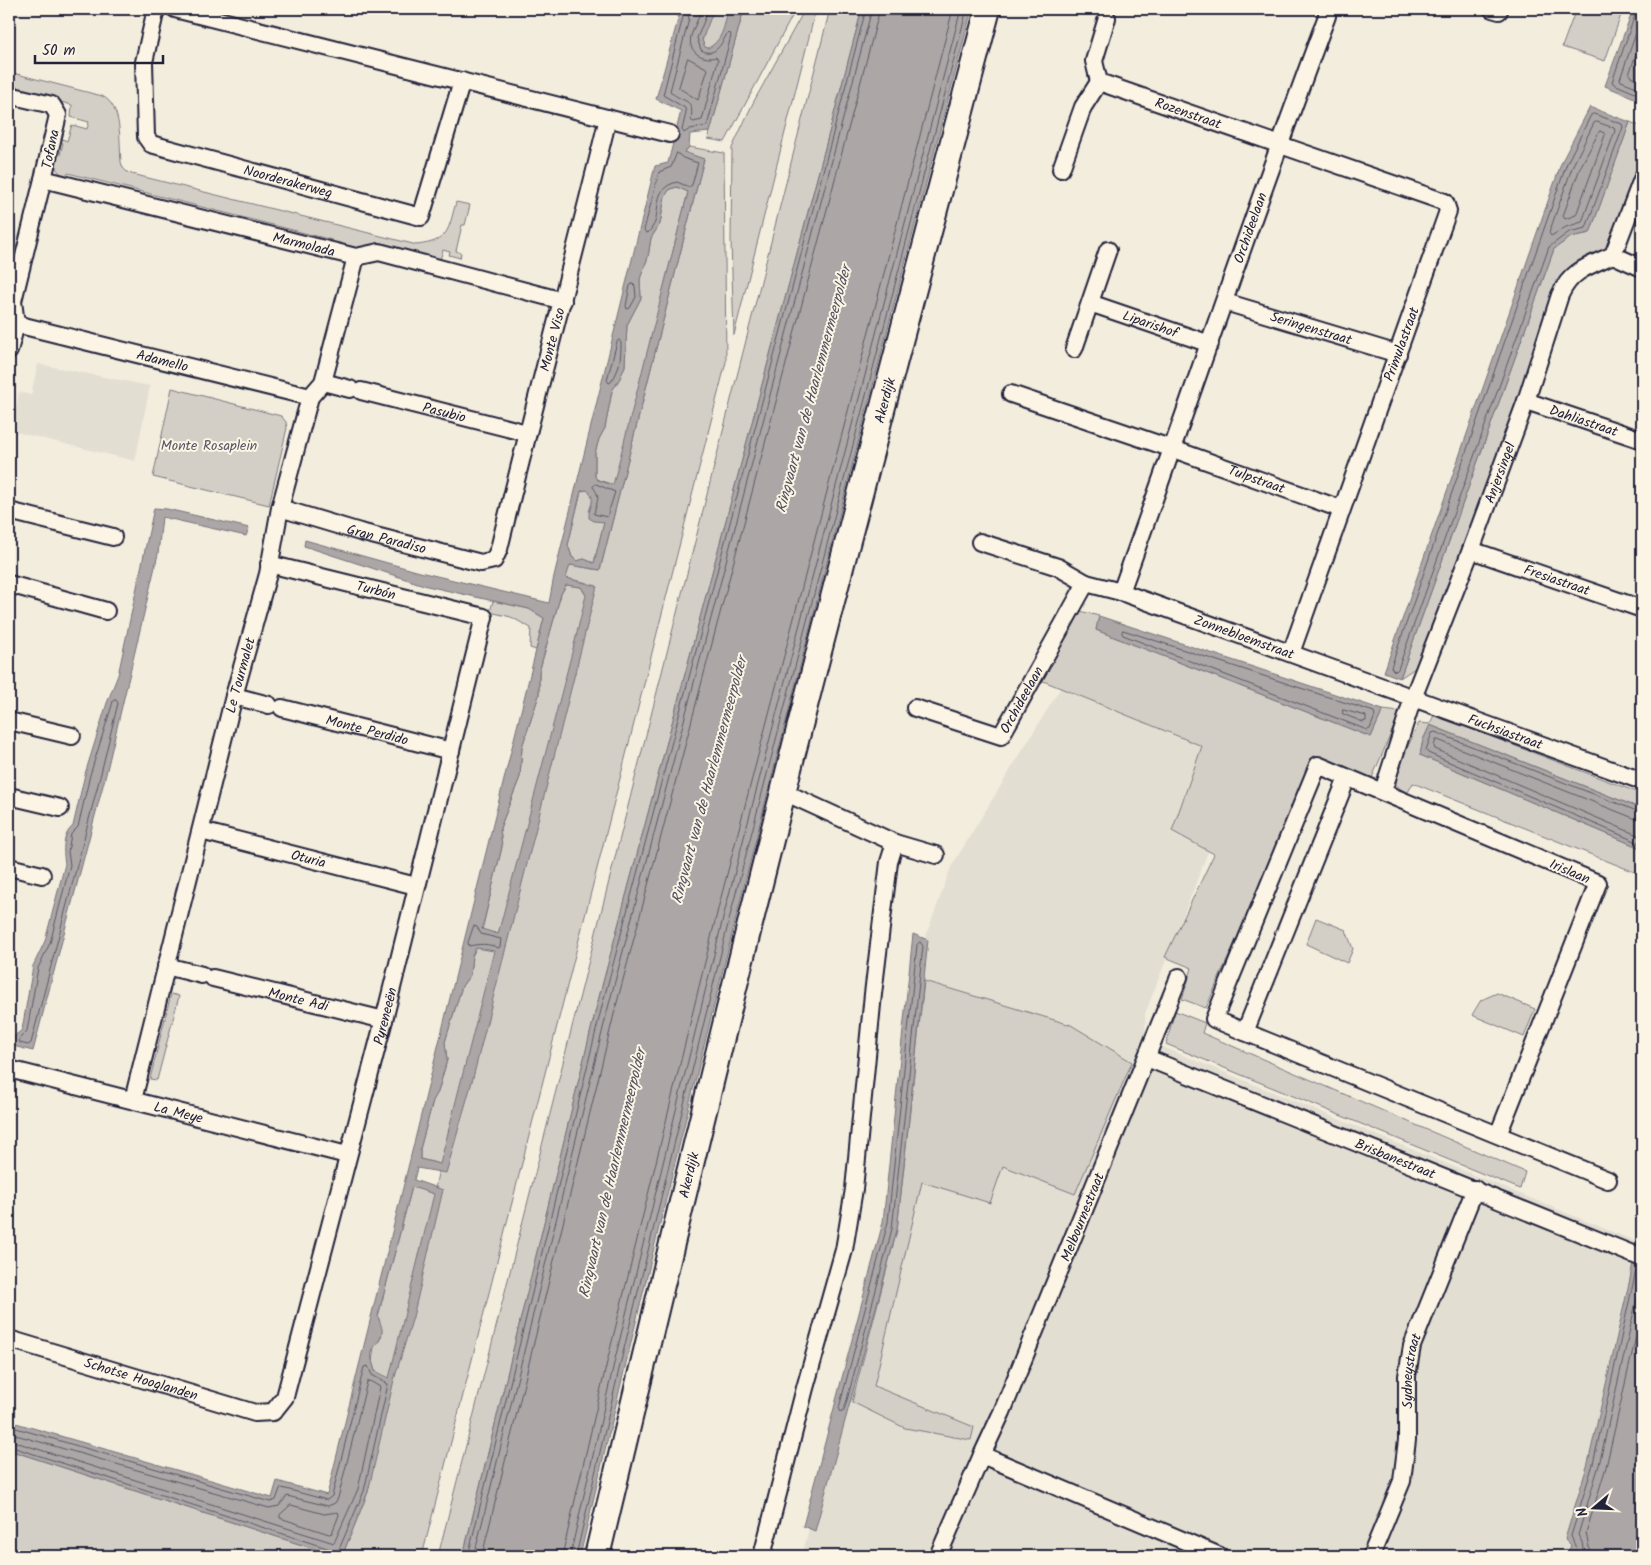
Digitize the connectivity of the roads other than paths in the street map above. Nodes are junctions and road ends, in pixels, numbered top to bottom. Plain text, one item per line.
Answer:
1 (156, 9) edge
2 (176, 9) edge
3 (988, 9) edge
4 (1327, 9) edge
5 (1107, 18) dead end
6 (462, 81) junction
7 (1099, 82) junction
8 (9, 95) edge
9 (608, 118) junction
10 (670, 134) dead end
11 (1278, 145) junction
12 (1061, 169) dead end
13 (44, 179) junction
14 (1642, 179) edge
15 (1108, 250) dead end
16 (1613, 255) junction
17 (356, 257) junction
18 (1642, 268) edge
19 (11, 300) edge
20 (563, 301) junction
21 (1225, 302) junction
22 (1090, 303) junction
23 (16, 324) junction
24 (1210, 344) junction
25 (1074, 348) dead end
26 (9, 351) edge
27 (1398, 354) junction
28 (323, 382) junction
29 (1011, 394) dead end
30 (310, 397) junction
31 (1526, 400) junction
32 (527, 433) junction
33 (1642, 440) edge
34 (1173, 449) junction
35 (280, 508) junction
36 (1341, 510) junction
37 (9, 511) edge
38 (113, 537) dead end
39 (980, 542) dead end
40 (1471, 550) junction
41 (494, 560) joint
42 (269, 564) junction
43 (1086, 583) junction
44 (9, 584) edge
45 (1120, 592) junction
46 (1642, 609) edge
47 (106, 611) dead end
48 (484, 617) joint
49 (1291, 653) junction
50 (1367, 682) joint
51 (234, 696) junction
52 (1413, 698) junction
53 (915, 708) dead end
54 (9, 721) edge
55 (72, 736) dead end
56 (451, 751) junction
57 (1347, 778) junction
58 (1642, 781) edge
59 (1383, 791) junction
60 (784, 792) junction
61 (9, 796) edge
62 (60, 808) dead end
63 (201, 831) junction
64 (895, 843) junction
65 (936, 855) dead end
66 (9, 867) edge
67 (42, 875) dead end
68 (416, 886) junction
69 (166, 966) junction
70 (1179, 977) dead end
71 (384, 1020) junction
72 (1245, 1032) junction
73 (1147, 1058) junction
74 (9, 1069) edge
75 (133, 1100) junction
76 (1498, 1135) junction
77 (348, 1155) junction
78 (1608, 1180) dead end
79 (1475, 1189) junction
80 (1642, 1258) edge
81 (9, 1339) edge
82 (273, 1412) joint
83 (982, 1455) junction
84 (598, 1556) edge
85 (762, 1556) edge
86 (938, 1556) edge
87 (1220, 1556) edge
88 (1371, 1556) edge

1 - 6 street, Noorderakerweg
2 - 6 street
3 - 60 street, Akerdijk
4 - 11 street, Orchideelaan
5 - 7 street
6 - 9 street
7 - 11 street, Rozenstraat
7 - 12 street
8 - 13 street, Tofana
9 - 10 street
9 - 20 street, Monte Viso
11 - 21 street, Orchideelaan
11 - 27 street, Primulastraat
13 - 17 street, Marmolada
13 - 19 street, Tofana
14 - 16 street
15 - 22 street
16 - 18 street
16 - 31 street, Anjersingel
17 - 20 street, Marmolada
17 - 28 street, Le Tourmalet
19 - 23 street
20 - 32 street, Monte Viso
21 - 24 street, Orchideelaan
21 - 27 street, Seringenstraat
22 - 24 street, Liparishof
22 - 25 street
23 - 26 street
23 - 30 street, Adamello
24 - 34 street, Orchideelaan
27 - 36 street, Primulastraat
28 - 30 street, Le Tourmalet
28 - 32 street, Pasubio
29 - 34 street
30 - 35 street, Le Tourmalet
31 - 33 street, Dahliastraat
31 - 40 street, Anjersingel
32 - 41 street, Monte Viso
34 - 36 street, Tulpstraat
34 - 45 street, Orchideelaan
35 - 41 street, Gran Paradiso
35 - 42 street, Le Tourmalet
36 - 49 street, Primulastraat
37 - 38 street
39 - 43 street
40 - 46 street, Fresiastraat
40 - 52 street, Anjersingel
42 - 48 street, Turbón
42 - 51 street, Le Tourmalet
43 - 45 street
43 - 53 street, Orchideelaan
44 - 47 street
45 - 49 street, Zonnebloemstraat
48 - 56 street, Pyreneeën
49 - 50 street, Zonnebloemstraat
50 - 52 street, Fuchsiastraat
51 - 56 street, Monte Perdido
51 - 63 street, Le Tourmalet
52 - 58 street, Fuchsiastraat
52 - 59 street, Anjersingel
54 - 55 street
56 - 68 street, Pyreneeën
57 - 59 street, Irislaan
57 - 72 street
57 - 72 street, Irislaan
59 - 76 street, Irislaan
60 - 64 street
60 - 84 street, Akerdijk
61 - 62 street
63 - 68 street, Oturia
63 - 69 street, Le Tourmalet
64 - 65 street
64 - 85 street
66 - 67 street
68 - 71 street, Pyreneeën
69 - 71 street, Monte Adi
69 - 75 street, Le Tourmalet
70 - 73 street, Melbournestraat
71 - 77 street, Pyreneeën
72 - 76 street, Irislaan
73 - 79 street, Brisbanestraat
73 - 83 street, Melbournestraat
74 - 75 street, La Meye
75 - 77 street, La Meye
76 - 78 street, Irislaan
77 - 82 street, Pyreneeën
79 - 80 street, Brisbanestraat
79 - 88 street, Sydneystraat
81 - 82 street, Schotse Hooglanden
83 - 86 street, Melbournestraat
83 - 87 street

